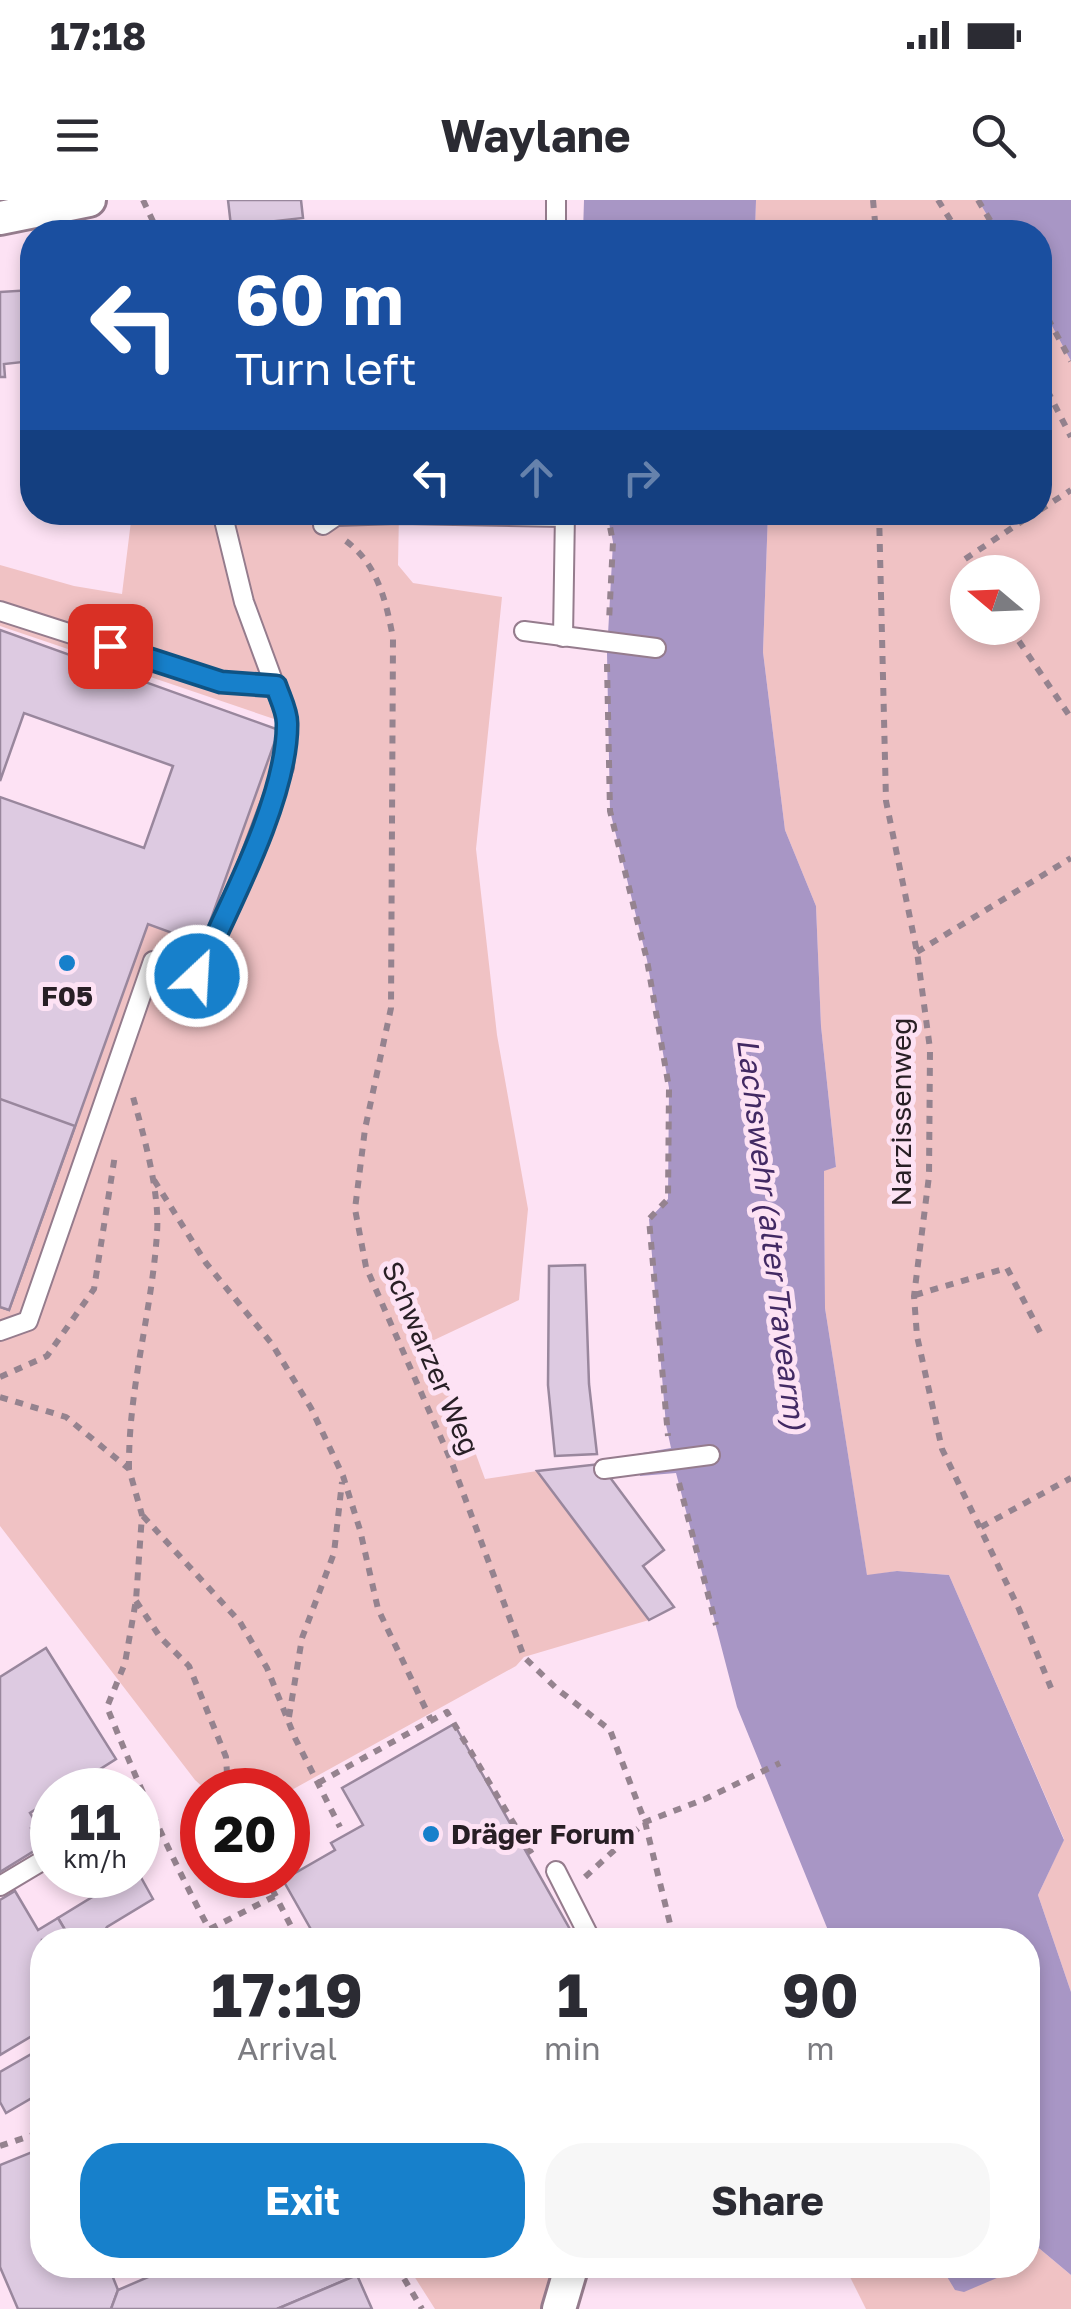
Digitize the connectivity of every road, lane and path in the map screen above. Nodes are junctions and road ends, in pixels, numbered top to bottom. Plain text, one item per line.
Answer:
1 (89, 200) edge
2 (0, 218) edge
3 (1052, 326) edge
4 (1071, 362) edge
5 (1052, 400) edge
6 (1071, 437) edge
7 (225, 525) edge
8 (323, 525) edge
9 (565, 525) edge
10 (610, 525) edge
11 (880, 525) edge
12 (1016, 525) edge
13 (970, 555) edge
14 (0, 611) edge
15 (609, 622) dead end
16 (524, 631) dead end
17 (564, 636) junction
18 (1022, 645) edge
19 (656, 648) dead end
20 (607, 653) dead end
21 (276, 686) junction
22 (1071, 718) edge
23 (1071, 858) edge
24 (917, 952) junction
25 (121, 1051) junction
26 (116, 1137) dead end
27 (150, 1175) junction
28 (914, 1296) junction
29 (0, 1331) edge
30 (1042, 1336) dead end
31 (0, 1377) edge
32 (0, 1397) edge
33 (671, 1448) dead end
34 (710, 1455) dead end
35 (129, 1469) junction
36 (604, 1469) dead end
37 (676, 1472) dead end
38 (343, 1476) junction
39 (1071, 1478) edge
40 (142, 1515) junction
41 (981, 1527) junction
42 (136, 1600) junction
43 (716, 1625) dead end
44 (1051, 1688) dead end
45 (289, 1718) junction
46 (432, 1720) junction
47 (780, 1763) dead end
48 (227, 1768) edge
49 (318, 1783) junction
50 (644, 1822) junction
51 (340, 1828) dead end
52 (30, 1868) edge
53 (556, 1871) joint
54 (0, 1886) edge
55 (567, 1892) junction
56 (270, 1898) edge
57 (275, 1898) edge
58 (209, 1928) edge
59 (214, 1928) edge
60 (291, 1928) edge
61 (585, 1928) edge
62 (671, 1928) edge
63 (30, 2136) edge
64 (0, 2146) edge
65 (404, 2278) edge
66 (568, 2278) edge
67 (422, 2309) edge
68 (559, 2309) edge

1 - 2 street
3 - 4 path
5 - 6 path
7 - 21 lane
8 - 50 path, Schwarzer Weg
9 - 17 lane
10 - 15 path
11 - 24 path, Narzissenweg
12 - 13 path
14 - 21 lane
16 - 17 lane
17 - 19 lane
18 - 22 path
20 - 33 path
21 - 25 lane
23 - 24 path
24 - 28 path, Narzissenweg
25 - 27 path
25 - 29 lane
26 - 31 path
27 - 35 path
27 - 38 path
28 - 30 path
28 - 41 path, Narzissenweg
32 - 35 path
34 - 36 lane
35 - 40 path
37 - 43 path
38 - 45 path
38 - 46 path
39 - 41 path
40 - 42 path
40 - 45 path
41 - 44 path, Narzissenweg
42 - 48 path
42 - 58 path
45 - 49 path
46 - 49 path
46 - 53 path
47 - 50 path
49 - 51 path
50 - 55 path
50 - 62 path, Schwarzer Weg
52 - 54 lane
53 - 55 lane
55 - 61 lane
56 - 59 path
57 - 60 path
63 - 64 path
65 - 67 path
66 - 68 street

